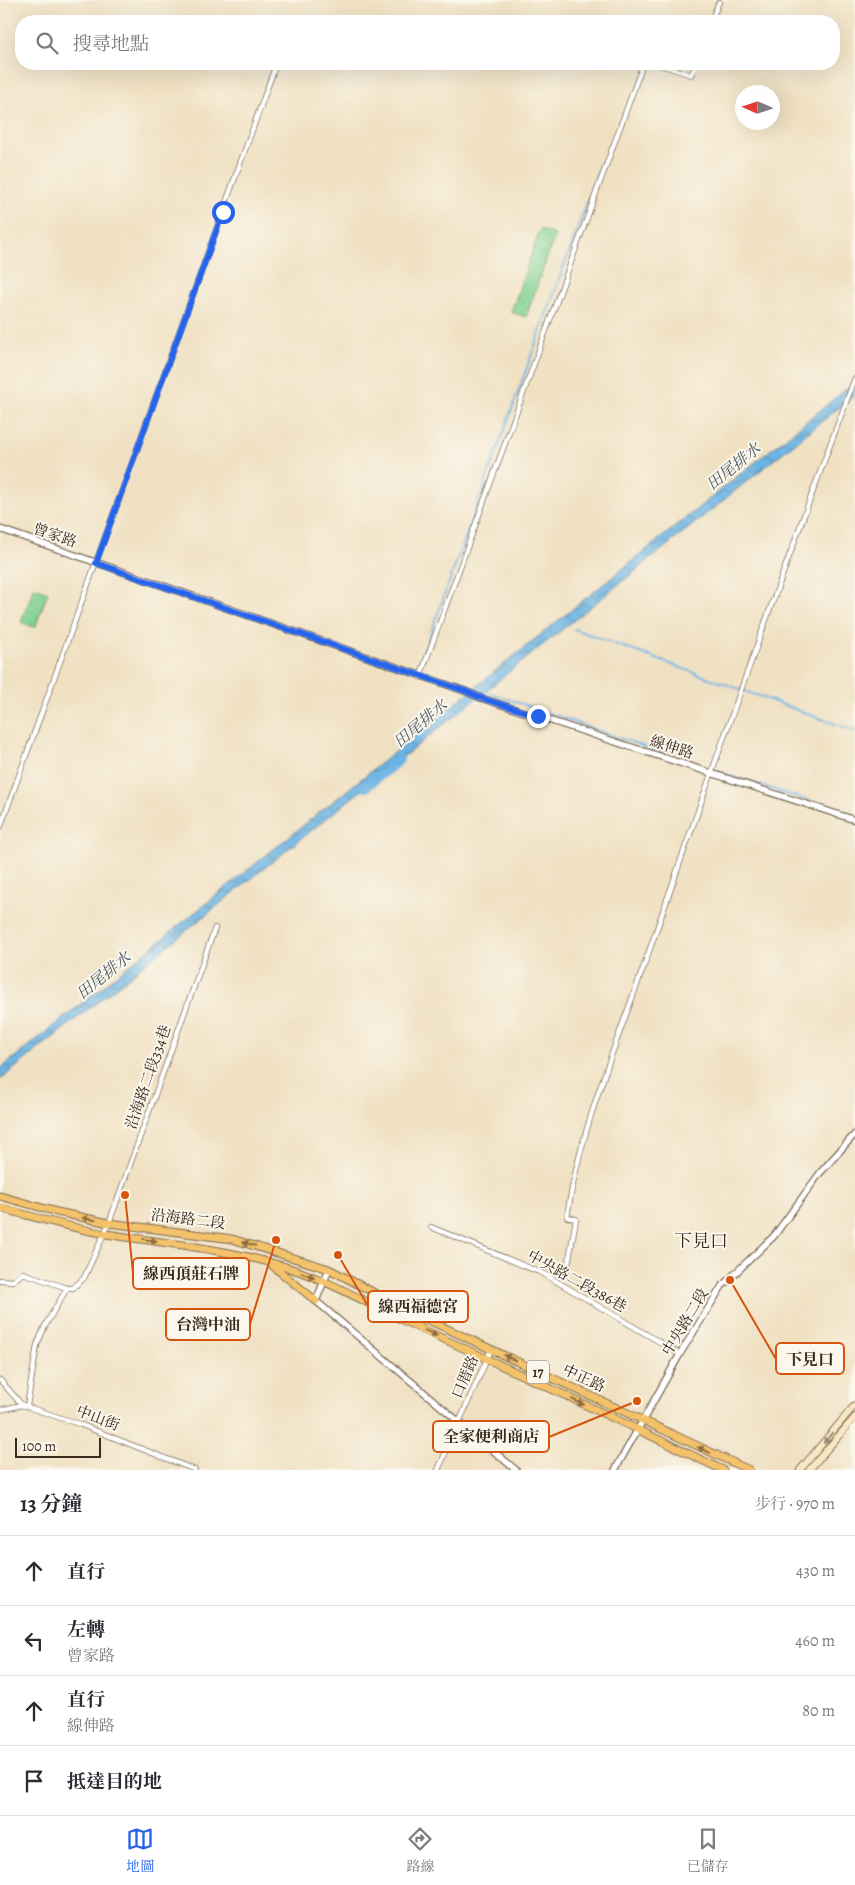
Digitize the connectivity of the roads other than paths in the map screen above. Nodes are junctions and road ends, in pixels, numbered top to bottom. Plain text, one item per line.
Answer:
1 (719, 2) dead end
2 (714, 15) edge
3 (274, 70) edge
4 (641, 70) edge
5 (676, 70) edge
6 (693, 70) edge
7 (855, 378) edge
8 (0, 530) edge
9 (96, 563) junction
10 (420, 677) junction
11 (470, 693) joint
12 (710, 773) junction
13 (855, 820) edge
14 (0, 828) edge
15 (215, 928) dead end
16 (855, 1134) edge
17 (1, 1197) edge
18 (0, 1207) edge
19 (109, 1223) junction
20 (431, 1227) dead end
21 (104, 1233) junction
22 (269, 1262) junction
23 (329, 1269) junction
24 (567, 1270) dead end
25 (0, 1280) edge
26 (325, 1280) junction
27 (67, 1288) junction
28 (316, 1301) junction
29 (491, 1350) junction
30 (680, 1354) junction
31 (486, 1357) junction
32 (0, 1380) edge
33 (855, 1405) edge
34 (25, 1406) junction
35 (0, 1410) edge
36 (855, 1417) edge
37 (643, 1422) junction
38 (459, 1423) junction
39 (639, 1430) junction
40 (195, 1470) edge
41 (438, 1470) edge
42 (516, 1470) edge
43 (615, 1470) edge
44 (723, 1470) edge
45 (749, 1470) edge
46 (800, 1470) edge
47 (809, 1470) edge

1 - 2 street
3 - 9 street
4 - 10 street
5 - 6 street
7 - 12 street
8 - 9 street, 曾家路
9 - 10 street, 曾家路
9 - 14 street
10 - 11 street, 曾家路
11 - 12 street, 線伸路
12 - 13 street, 線伸路
12 - 24 street
15 - 19 street, 沿海路二段334巷
16 - 30 street, 中央路二段
17 - 18 street
19 -> 17 main road, 沿海路二段 / 17
18 - 21 main road, 沿海路二段 / 17
19 - 21 street, 沿海路二段334巷
23 -> 19 main road, 沿海路二段 / 17
20 - 30 street, 中央路二段386巷
21 -> 22 main road, 沿海路二段 / 17
21 - 27 street, 沿海路二段334巷
22 -> 26 main road, 沿海路二段 / 17
22 - 28 main road
23 - 26 street
23 - 29 main road, 中正路 / 17
25 - 27 street
26 - 28 street
26 -> 31 main road, 中正路 / 17
27 - 34 street
28 - 38 street
29 - 31 street, 口厝路
37 -> 29 main road, 中正路 / 17
30 - 37 street, 中央路二段
31 - 38 street, 口厝路
31 -> 39 main road, 中正路 / 17
32 - 34 street, 中山街
33 -> 46 main road
34 - 35 street
34 - 40 street, 中山街
36 - 47 main road
37 - 39 street, 中央路二段
45 -> 37 main road, 中正路 / 17
38 - 41 street, 口厝路
38 - 42 street
39 - 43 street, 中央路二段
39 - 44 main road, 中正路 / 17

